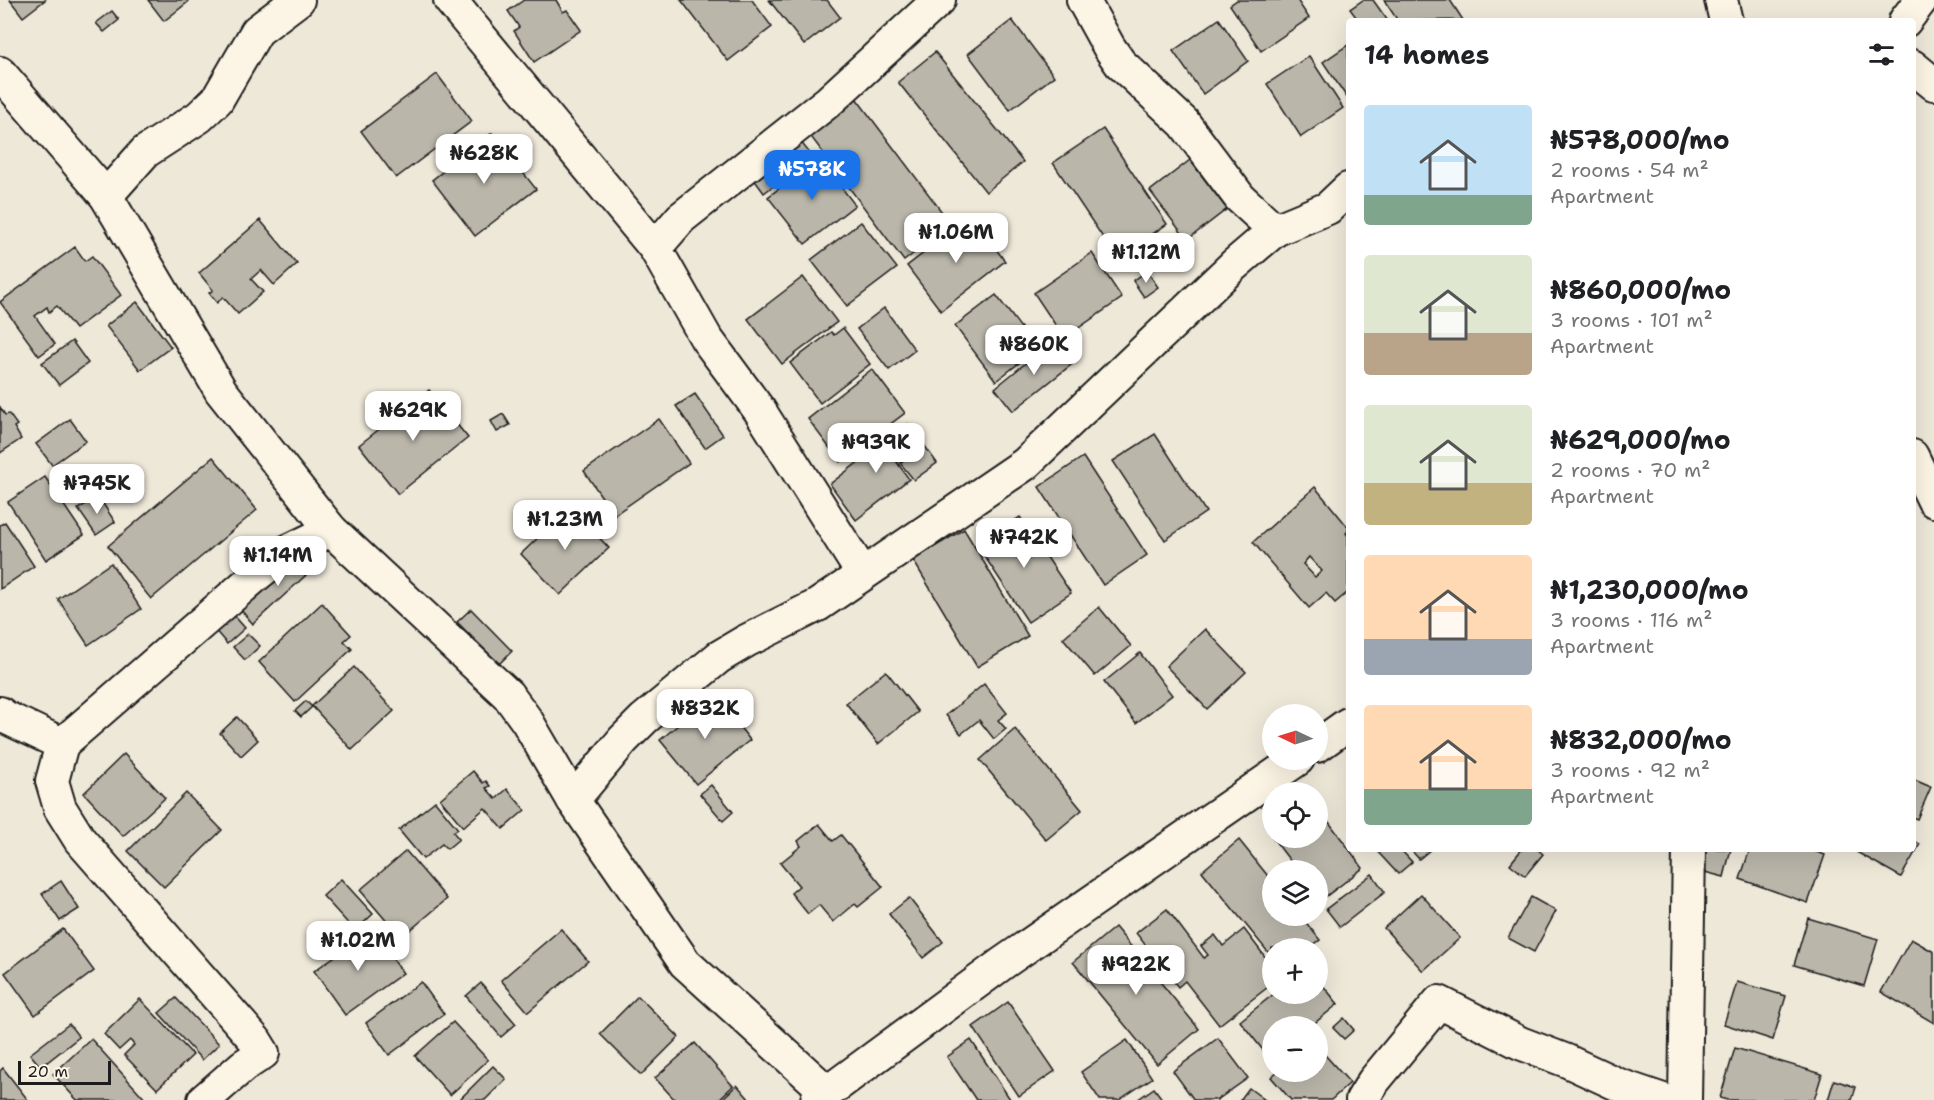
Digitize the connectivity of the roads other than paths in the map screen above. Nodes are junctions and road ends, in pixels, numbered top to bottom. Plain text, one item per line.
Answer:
1 (298, 0) edge
2 (450, 0) edge
3 (939, 0) edge
4 (1083, 0) edge
5 (1721, 0) edge
6 (1921, 0) edge
7 (474, 15) edge
8 (1725, 18) edge
9 (1907, 18) edge
10 (1916, 69) edge
11 (0, 73) edge
12 (1934, 84) edge
13 (1346, 191) edge
14 (106, 196) junction
15 (1275, 230) junction
16 (656, 248) junction
17 (1916, 464) edge
18 (1934, 501) edge
19 (331, 530) junction
20 (862, 573) junction
21 (0, 713) edge
22 (1346, 725) edge
23 (1328, 738) edge
24 (62, 744) junction
25 (1282, 770) edge
26 (573, 800) junction
27 (1689, 852) edge
28 (822, 1096) edge
29 (204, 1100) edge
30 (1362, 1100) edge
31 (1663, 1100) edge
32 (1685, 1100) edge

1 - 14 street
2 - 7 street
3 - 16 street
4 - 15 street
5 - 8 street
6 - 9 street
7 - 16 street
10 - 12 street
11 - 14 street
13 - 15 street
14 - 19 street
15 - 20 street
16 - 20 street
17 - 18 street
19 - 24 street
19 - 26 street
20 - 26 street
21 - 24 street
22 - 23 street
24 - 29 street
25 - 28 street
26 - 28 street
27 - 32 street
30 - 31 street

